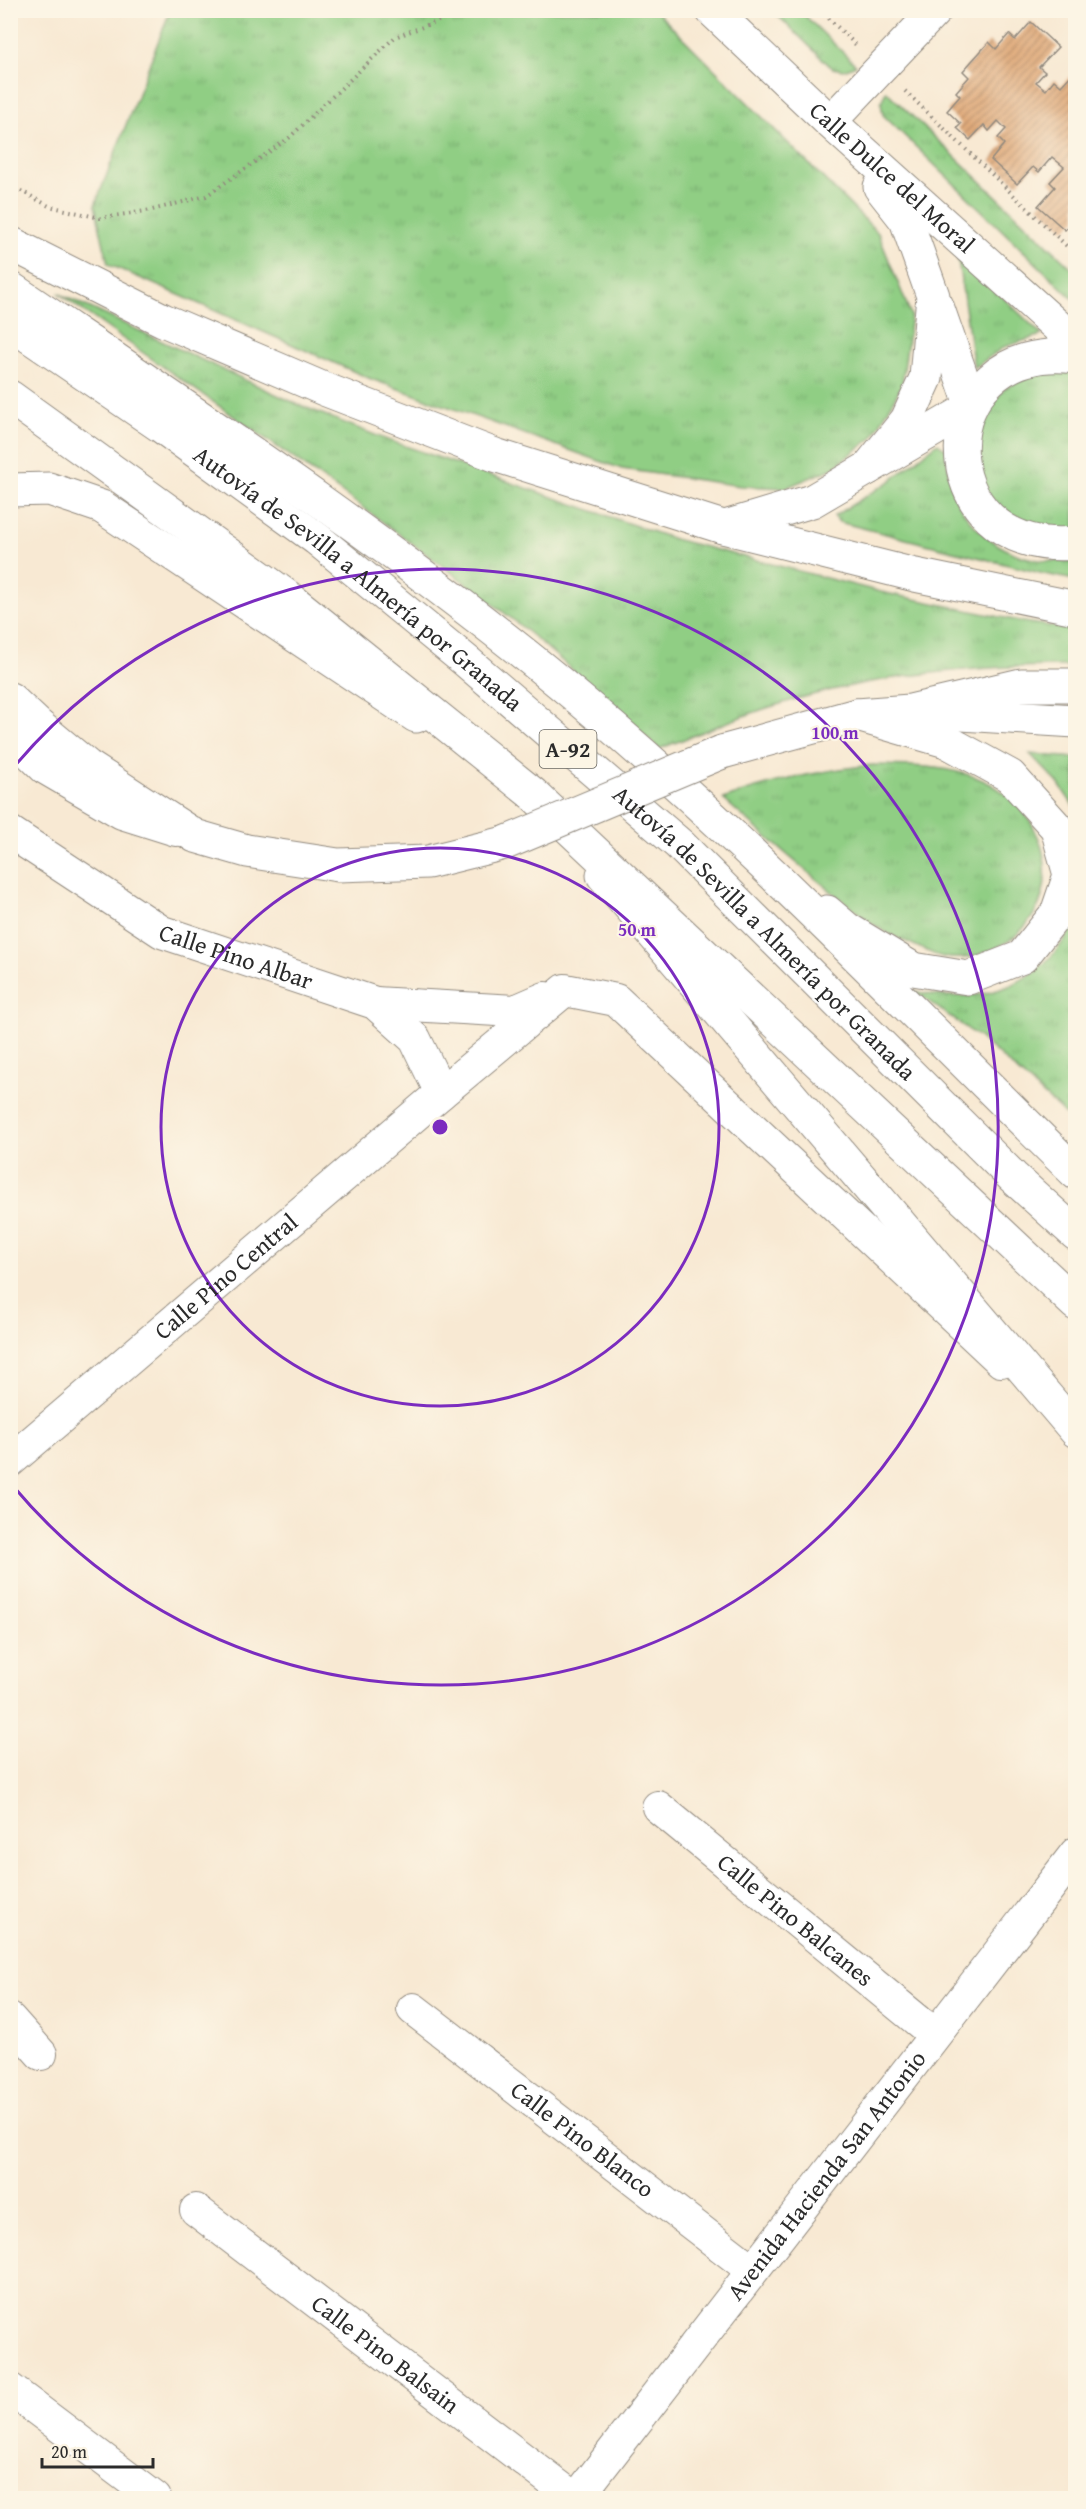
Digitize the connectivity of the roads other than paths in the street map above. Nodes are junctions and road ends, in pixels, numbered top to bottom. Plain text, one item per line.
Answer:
1 (712, 10) edge
2 (936, 10) edge
3 (830, 122) junction
4 (10, 243) edge
5 (10, 288) edge
6 (933, 296) junction
7 (10, 323) edge
8 (1076, 343) edge
9 (1076, 357) edge
10 (10, 397) edge
11 (970, 406) junction
12 (868, 468) junction
13 (10, 490) edge
14 (723, 527) junction
15 (1076, 543) edge
16 (1076, 608) edge
17 (1076, 685) edge
18 (10, 699) edge
19 (910, 711) junction
20 (857, 715) junction
21 (1076, 722) edge
22 (10, 734) edge
23 (533, 794) junction
24 (10, 832) edge
25 (195, 836) junction
26 (742, 843) junction
27 (565, 990) junction
28 (375, 1003) junction
29 (441, 1093) junction
30 (1076, 1173) edge
31 (1076, 1234) edge
32 (1076, 1304) edge
33 (1075, 1431) edge
34 (10, 1461) edge
35 (658, 1807) dead end
36 (1076, 1853) edge
37 (412, 2009) dead end
38 (10, 2019) edge
39 (933, 2034) junction
40 (40, 2054) dead end
41 (196, 2210) dead end
42 (752, 2270) junction
43 (10, 2389) edge
44 (155, 2499) edge
45 (576, 2499) edge

1 - 3 main road, Calle Dulce del Moral
2 - 3 street
3 - 6 main road
3 - 8 main road, Calle Dulce del Moral
4 - 14 main road
5 - 26 main road
6 - 11 main road
6 - 12 main road
7 - 31 main road, Autovía de Sevilla a Almería por Granada / A-92
9 - 11 main road
10 - 23 main road, A-92
11 - 12 main road
11 - 15 main road
12 - 14 main road
13 - 23 main road
14 - 16 main road
17 - 19 main road
18 - 25 main road
19 - 20 main road
19 - 21 main road
20 - 25 main road, bridge
20 - 26 main road
22 - 25 street
23 - 32 main road, A-92
23 - 33 main road
24 - 28 street, Calle Pino Albar
26 - 30 main road
27 - 28 street
27 - 29 street, Calle Pino Central
27 - 33 street
28 - 29 street, Calle Pino Albar
29 - 34 street, Calle Pino Central
35 - 39 street, Calle Pino Balcanes
36 - 39 street, Avenida Hacienda San Antonio
37 - 42 street, Calle Pino Blanco
38 - 40 street
39 - 42 street, Avenida Hacienda San Antonio
41 - 45 street, Calle Pino Balsain
42 - 45 street, Avenida Hacienda San Antonio
43 - 44 street

